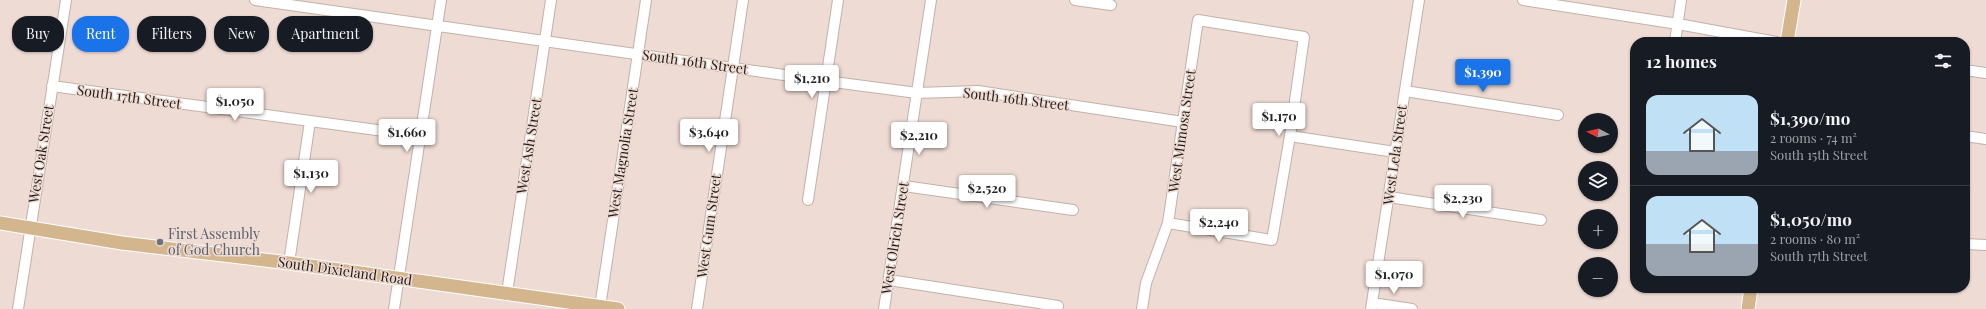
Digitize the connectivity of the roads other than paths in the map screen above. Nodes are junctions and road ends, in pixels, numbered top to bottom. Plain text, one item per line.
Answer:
1 (66, 0) edge
2 (255, 0) edge
3 (441, 0) edge
4 (551, 0) edge
5 (646, 0) edge
6 (743, 0) edge
7 (838, 0) edge
8 (931, 0) edge
9 (1075, 0) edge
10 (1419, 0) edge
11 (1523, 0) edge
12 (1681, 0) edge
13 (1794, 0) edge
14 (1111, 4) dead end
15 (1678, 24) junction
16 (437, 25) junction
17 (1676, 37) edge
18 (1749, 37) edge
19 (1788, 37) edge
20 (545, 41) junction
21 (638, 54) junction
22 (732, 68) junction
23 (1970, 71) edge
24 (1986, 73) edge
25 (826, 81) junction
26 (52, 86) junction
27 (1404, 91) junction
28 (918, 93) junction
29 (1558, 115) dead end
30 (310, 121) junction
31 (1183, 122) junction
32 (420, 136) junction
33 (1290, 136) junction
34 (1970, 137) edge
35 (1986, 139) edge
36 (1395, 152) junction
37 (904, 186) junction
38 (1389, 196) junction
39 (808, 200) dead end
40 (1073, 210) dead end
41 (1541, 220) dead end
42 (0, 223) edge
43 (1168, 223) junction
44 (30, 228) junction
45 (1970, 244) edge
46 (1986, 245) edge
47 (289, 263) junction
48 (398, 278) junction
49 (889, 280) junction
50 (507, 293) junction
51 (1750, 293) edge
52 (600, 306) junction
53 (1058, 306) dead end
54 (1372, 306) edge
55 (18, 309) edge
56 (394, 309) edge
57 (618, 309) edge
58 (697, 309) edge
59 (884, 309) edge
60 (1142, 309) edge
61 (1412, 309) edge
62 (1748, 309) edge

1 - 26 street, West Oak Street
2 - 16 street, South 16th Street
3 - 16 street
4 - 20 street, West Ash Street
5 - 21 street, West Magnolia Street
6 - 22 street, West Gum Street
7 - 25 street
8 - 28 street, West Olrich Street
9 - 14 street
10 - 27 street, West Lela Street
11 - 15 street
12 - 15 street
13 - 19 main road
15 - 17 street
15 - 18 street
16 - 20 street, South 16th Street
16 - 32 street
20 - 21 street, South 16th Street
20 - 50 street, West Ash Street
21 - 22 street, South 16th Street
21 - 52 street, West Magnolia Street
22 - 25 street, South 16th Street
22 - 58 street, West Gum Street
23 - 24 street
25 - 28 street, South 16th Street
25 - 39 street
26 - 30 street, South 17th Street
26 - 44 street, West Oak Street
27 - 29 street
27 - 36 street, West Lela Street
28 - 31 street, South 16th Street
28 - 37 street, West Olrich Street
30 - 32 street, South 17th Street
30 - 47 street
31 - 33 street, West Mimosa Street
31 - 43 street, West Mimosa Street
32 - 48 street
33 - 36 street
33 - 43 street
34 - 35 street
36 - 38 street, West Lela Street
37 - 40 street
37 - 49 street, West Olrich Street
38 - 41 street
38 - 54 street, West Lela Street
42 - 44 main road, South Dixieland Road
43 - 60 street, West Mimosa Street
44 - 47 main road, South Dixieland Road
44 - 55 street, West Oak Street
45 - 46 street
47 - 48 main road, South Dixieland Road
48 - 50 main road, South Dixieland Road
48 - 56 street
49 - 53 street
49 - 59 street, West Olrich Street
50 - 52 main road, South Dixieland Road
51 - 62 main road
52 - 57 main road, South Dixieland Road
54 - 61 street

